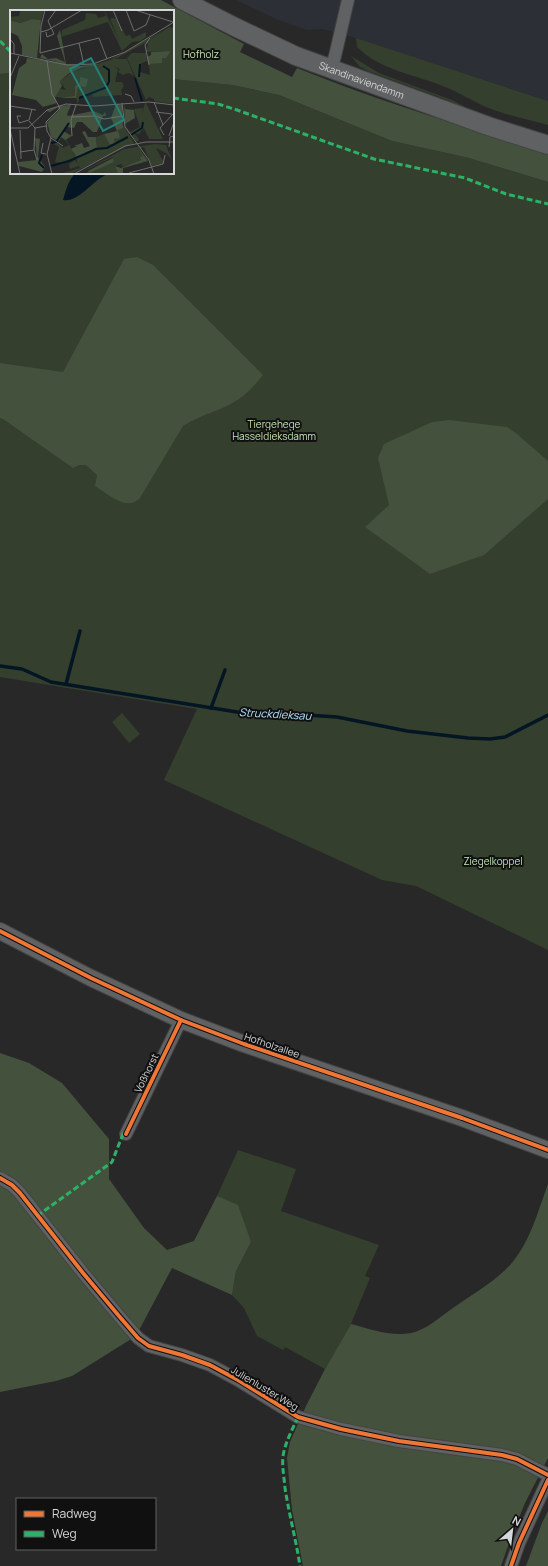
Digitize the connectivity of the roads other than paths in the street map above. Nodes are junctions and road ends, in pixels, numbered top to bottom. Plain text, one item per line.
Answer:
1 (182, 0) edge
2 (348, 0) edge
3 (331, 68) junction
4 (548, 145) edge
5 (0, 931) edge
6 (181, 1020) junction
7 (126, 1134) dead end
8 (548, 1150) edge
9 (0, 1178) edge
10 (548, 1474) edge
11 (548, 1480) edge
12 (511, 1566) edge

1 - 3 main road, Skandinaviendamm
2 - 3 street
3 - 4 main road, Skandinaviendamm
5 - 6 street, Hofholzallee
6 - 7 street, Voßhorst
6 - 8 street, Hofholzallee
9 - 10 street, Julienluster Weg
11 - 12 street

